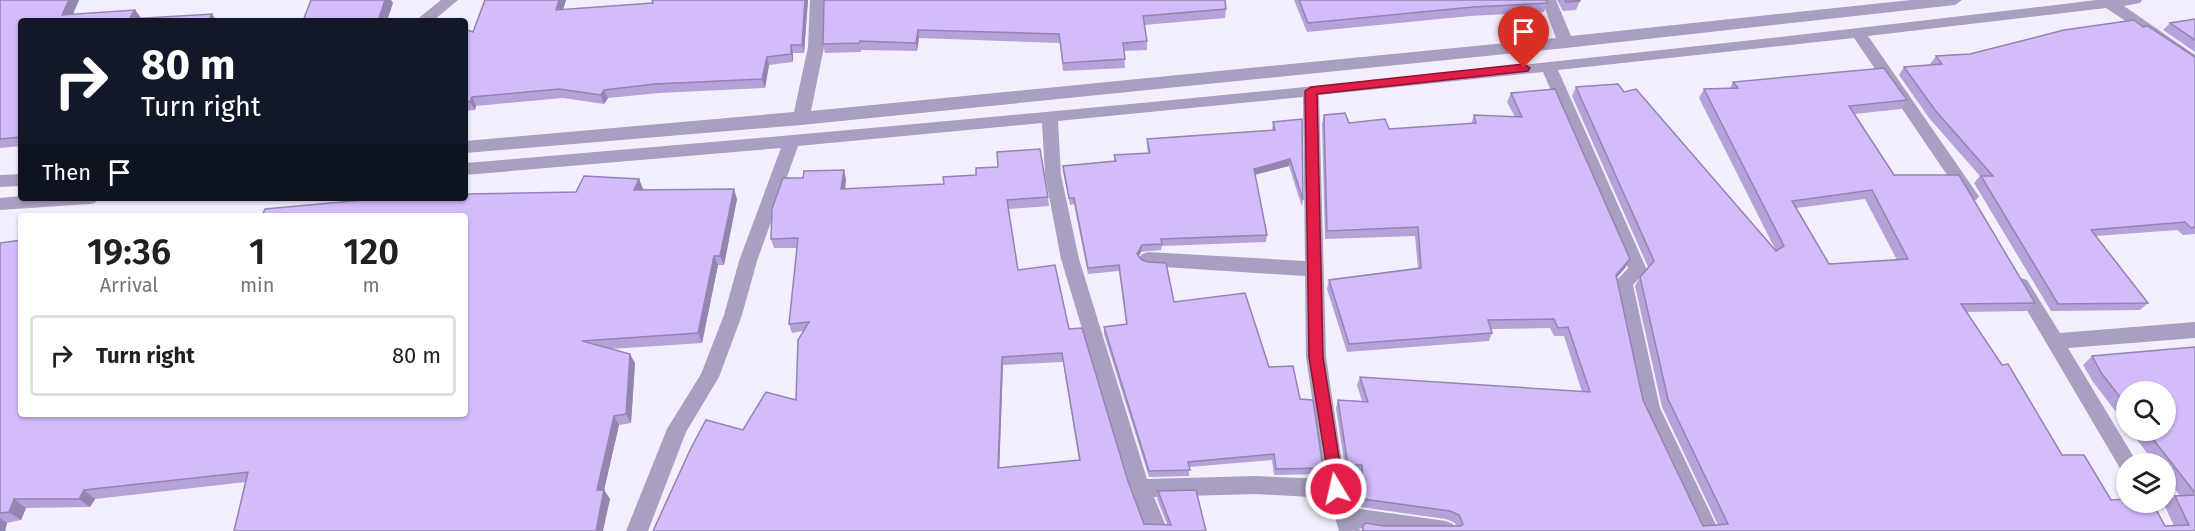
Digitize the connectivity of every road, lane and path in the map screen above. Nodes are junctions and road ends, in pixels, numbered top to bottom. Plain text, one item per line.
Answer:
1 (452, 0) edge
2 (818, 0) edge
3 (1549, 0) edge
4 (1955, 0) edge
5 (2135, 0) edge
6 (2109, 3) junction
7 (1839, 6) edge
8 (427, 18) edge
9 (1859, 34) junction
10 (1566, 42) junction
11 (2195, 62) edge
12 (1548, 66) junction
13 (1311, 91) junction
14 (1050, 118) junction
15 (801, 119) junction
16 (791, 142) junction
17 (468, 147) edge
18 (468, 169) edge
19 (18, 180) edge
20 (0, 181) edge
21 (44, 201) edge
22 (0, 204) edge
23 (1978, 211) edge
24 (1148, 259) edge
25 (1314, 269) junction
26 (2012, 271) edge
27 (2195, 330) edge
28 (2054, 341) junction
29 (2121, 453) edge
30 (1140, 488) junction
31 (1336, 489) junction
32 (1348, 523) edge
33 (637, 531) edge
34 (1157, 531) edge
35 (1446, 531) edge
36 (1708, 531) edge

1 - 8 street
2 - 15 street
3 - 10 street
4 - 7 street
5 - 6 street
6 - 9 street
6 - 11 street
7 - 10 street
9 - 12 street
9 - 23 street
10 - 15 street
12 - 13 street
12 - 36 street
13 - 14 street
13 - 25 street
14 - 16 street
14 - 30 street
15 - 17 street
16 - 18 street
16 - 33 street
19 - 20 street
21 - 22 street
24 - 25 street
25 - 31 street
26 - 28 street
27 - 28 street
28 - 29 street
30 - 31 street
30 - 34 street
31 - 32 street
32 - 35 street

